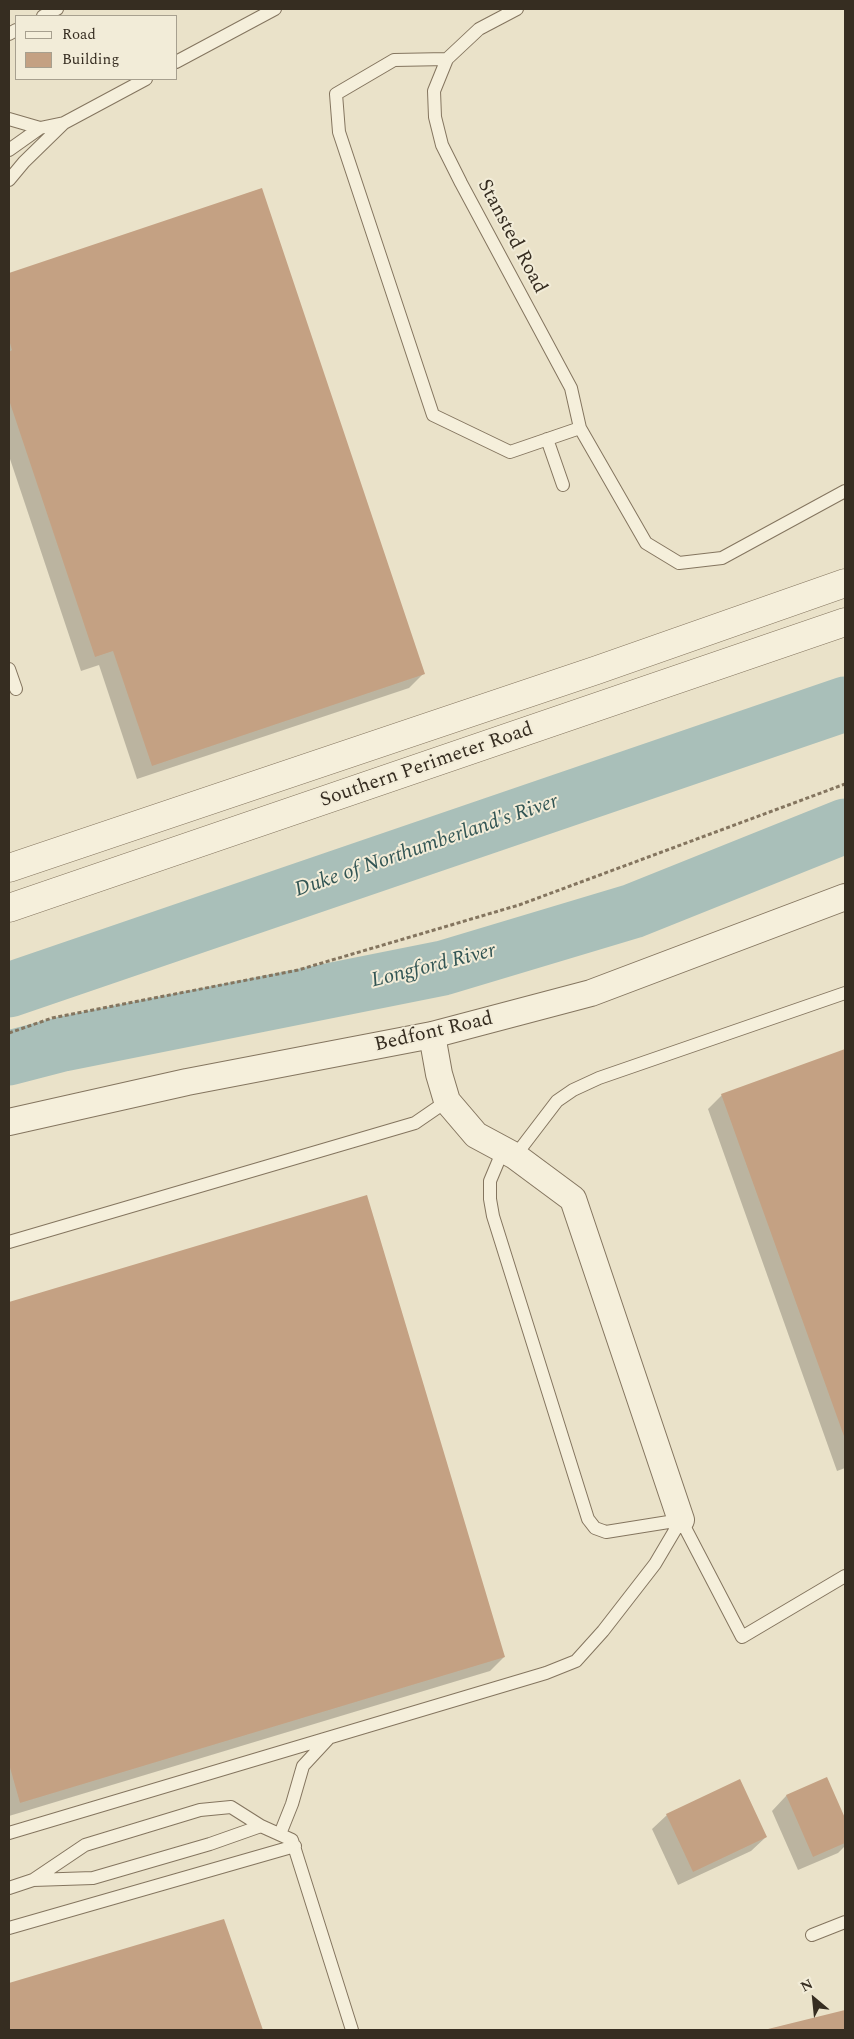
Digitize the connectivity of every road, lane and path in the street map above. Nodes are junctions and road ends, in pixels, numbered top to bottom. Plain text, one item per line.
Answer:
1 (57, 9) edge
2 (275, 9) edge
3 (516, 9) edge
4 (45, 15) edge
5 (447, 59) junction
6 (178, 61) edge
7 (144, 80) edge
8 (9, 119) edge
9 (64, 123) junction
10 (40, 128) junction
11 (9, 150) edge
12 (9, 180) edge
13 (580, 428) junction
14 (547, 440) junction
15 (563, 485) dead end
16 (845, 491) edge
17 (845, 583) edge
18 (845, 622) edge
19 (9, 669) edge
20 (16, 689) dead end
21 (845, 784) edge
22 (9, 868) edge
23 (845, 897) edge
24 (9, 908) edge
25 (845, 993) edge
26 (9, 1033) edge
27 (432, 1036) junction
28 (447, 1101) junction
29 (9, 1122) edge
30 (509, 1153) junction
31 (9, 1242) edge
32 (681, 1520) junction
33 (845, 1576) edge
34 (329, 1738) junction
35 (261, 1826) junction
36 (9, 1833) edge
37 (280, 1834) junction
38 (295, 1846) junction
39 (33, 1880) junction
40 (9, 1888) edge
41 (845, 1922) edge
42 (9, 1928) edge
43 (812, 1935) dead end
44 (352, 2030) edge

1 - 4 lane
2 - 6 lane
3 - 5 lane
5 - 13 lane, Stansted Road
5 - 14 lane
7 - 9 lane
8 - 10 lane
9 - 10 lane
9 - 12 lane
10 - 11 lane
13 - 14 lane
13 - 16 lane, Stansted Road
14 - 15 lane
17 - 22 street, Southern Perimeter Road
18 - 24 street, Southern Perimeter Road
19 - 20 lane
21 - 26 path
23 - 27 street, Bedfont Road
25 - 30 lane
27 - 28 street
27 - 29 street, Bedfont Road
28 - 30 street
28 - 31 lane
30 - 32 street
30 - 32 lane
32 - 33 lane
32 - 34 lane
34 - 36 lane
34 - 37 lane
35 - 37 lane
35 - 39 lane
35 - 39 lane
37 - 38 lane
38 - 42 lane
38 - 44 lane
39 - 40 lane
41 - 43 lane

